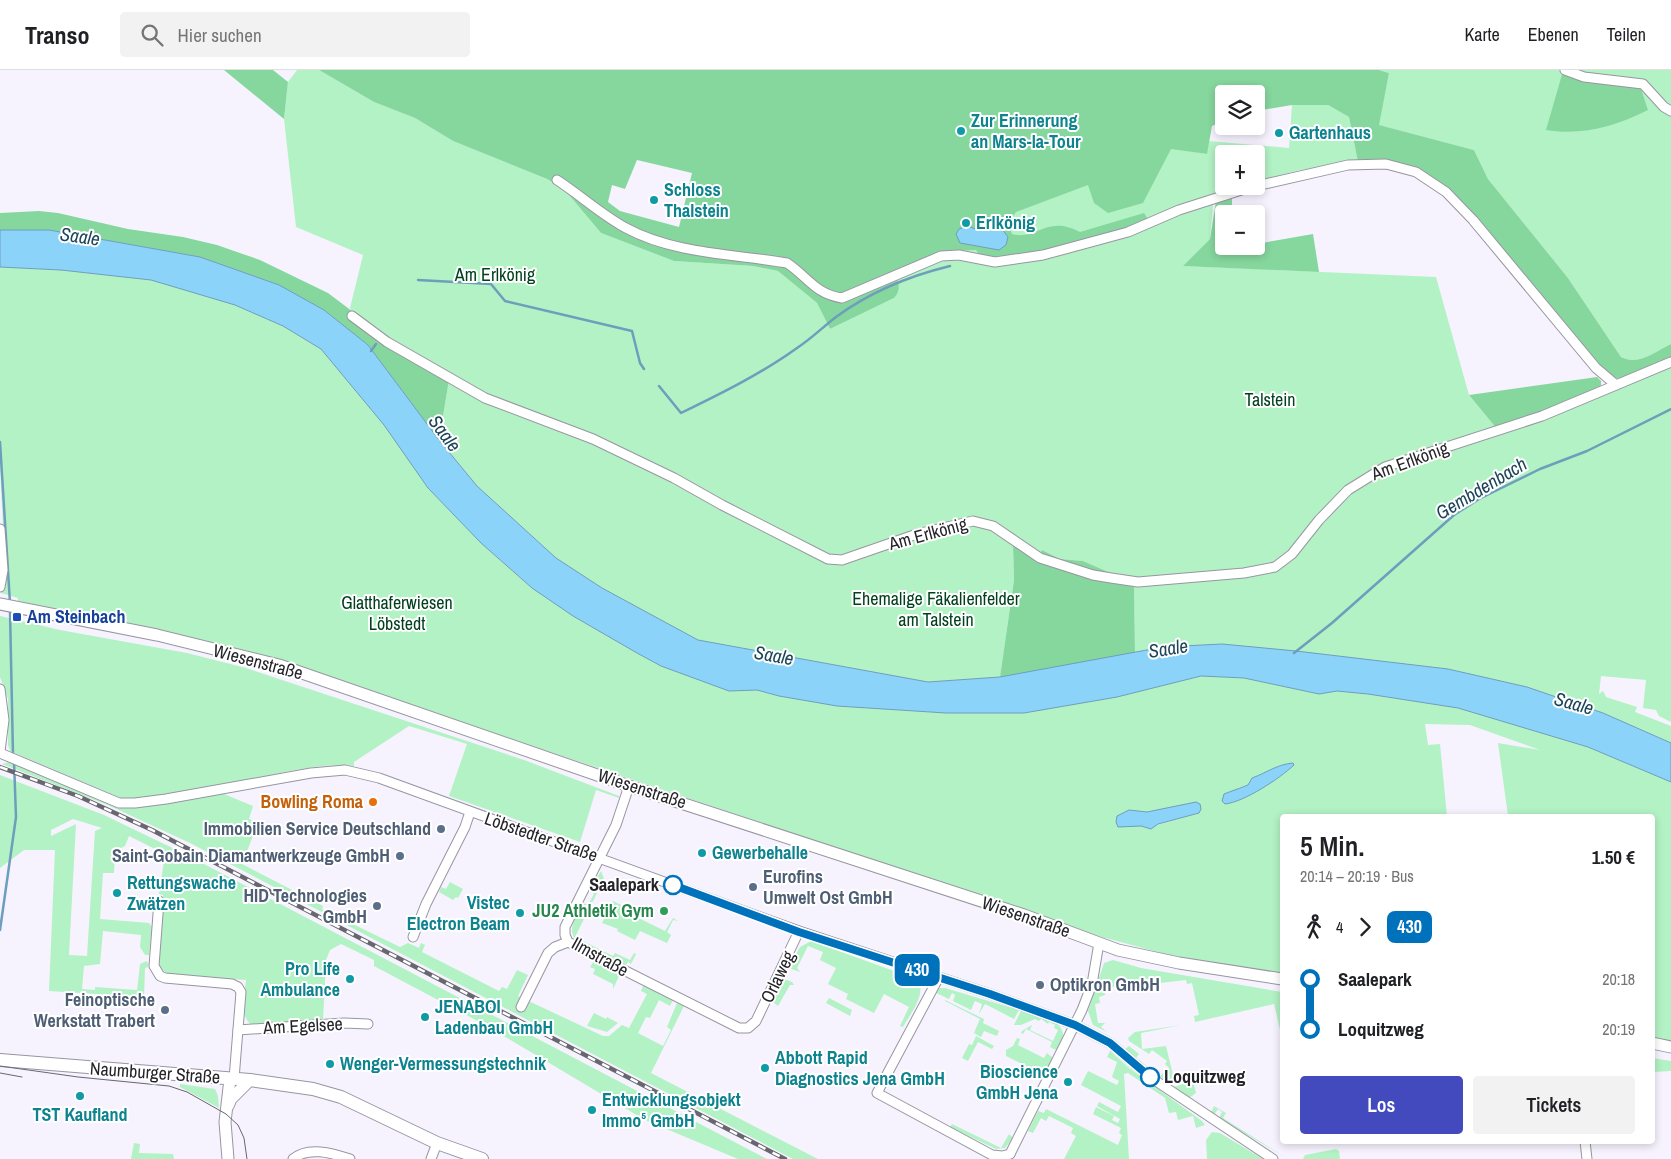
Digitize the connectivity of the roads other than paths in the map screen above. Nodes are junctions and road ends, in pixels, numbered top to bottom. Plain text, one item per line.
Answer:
1 (1565, 70) edge
2 (1671, 111) edge
3 (556, 180) dead end
4 (1265, 184) edge
5 (1226, 195) edge
6 (352, 316) dead end
7 (1671, 362) edge
8 (1616, 385) junction
9 (0, 529) edge
10 (0, 587) edge
11 (8, 606) edge
12 (0, 689) edge
13 (3, 754) edge
14 (629, 786) junction
15 (470, 812) junction
16 (600, 857) junction
17 (159, 901) dead end
18 (799, 932) junction
19 (413, 937) dead end
20 (568, 942) junction
21 (1099, 943) junction
22 (939, 977) junction
23 (1280, 980) edge
24 (521, 1007) dead end
25 (756, 1021) joint
26 (368, 1024) dead end
27 (1075, 1025) junction
28 (238, 1030) junction
29 (1655, 1044) edge
30 (1671, 1047) edge
31 (0, 1060) edge
32 (232, 1079) junction
33 (250, 1080) junction
34 (226, 1110) junction
35 (437, 1143) junction
36 (1585, 1144) edge
37 (1012, 1156) edge
38 (228, 1159) edge
39 (293, 1159) edge
40 (350, 1159) edge
41 (431, 1159) edge
42 (482, 1159) edge
43 (1273, 1159) edge
44 (1586, 1159) edge

1 - 2 street
3 - 5 street
4 - 8 street
6 - 8 street, Am Erlkönig
7 - 8 street, Am Erlkönig
9 - 10 street
11 - 14 street, Wiesenstraße
12 - 13 street
13 - 15 street, Löbstedter Straße
14 - 16 street, Ilmstraße
14 - 21 street, Wiesenstraße
15 - 16 street, Löbstedter Straße
15 - 19 street
16 - 18 street, Löbstedter Straße
16 - 20 street, Ilmstraße
17 - 28 street, Am Egelsee
18 - 22 street, Löbstedter Straße
18 - 25 street, Orlaweg
20 - 24 street
20 - 25 street, Ilmstraße
21 - 23 street, Wiesenstraße
21 - 27 street
22 - 27 street, Löbstedter Straße
22 - 37 street
26 - 28 street, Am Egelsee
27 - 37 street
27 - 43 street, Löbstedter Straße
28 - 32 street, Am Egelsee
29 - 30 street
31 - 32 main road, Naumburger Straße
32 - 33 main road
32 - 34 street, Naumburger Straße
33 - 34 street
33 - 35 main road
34 - 38 street, Naumburger Straße
35 - 41 street
35 - 42 main road
36 - 44 street
39 - 40 street

